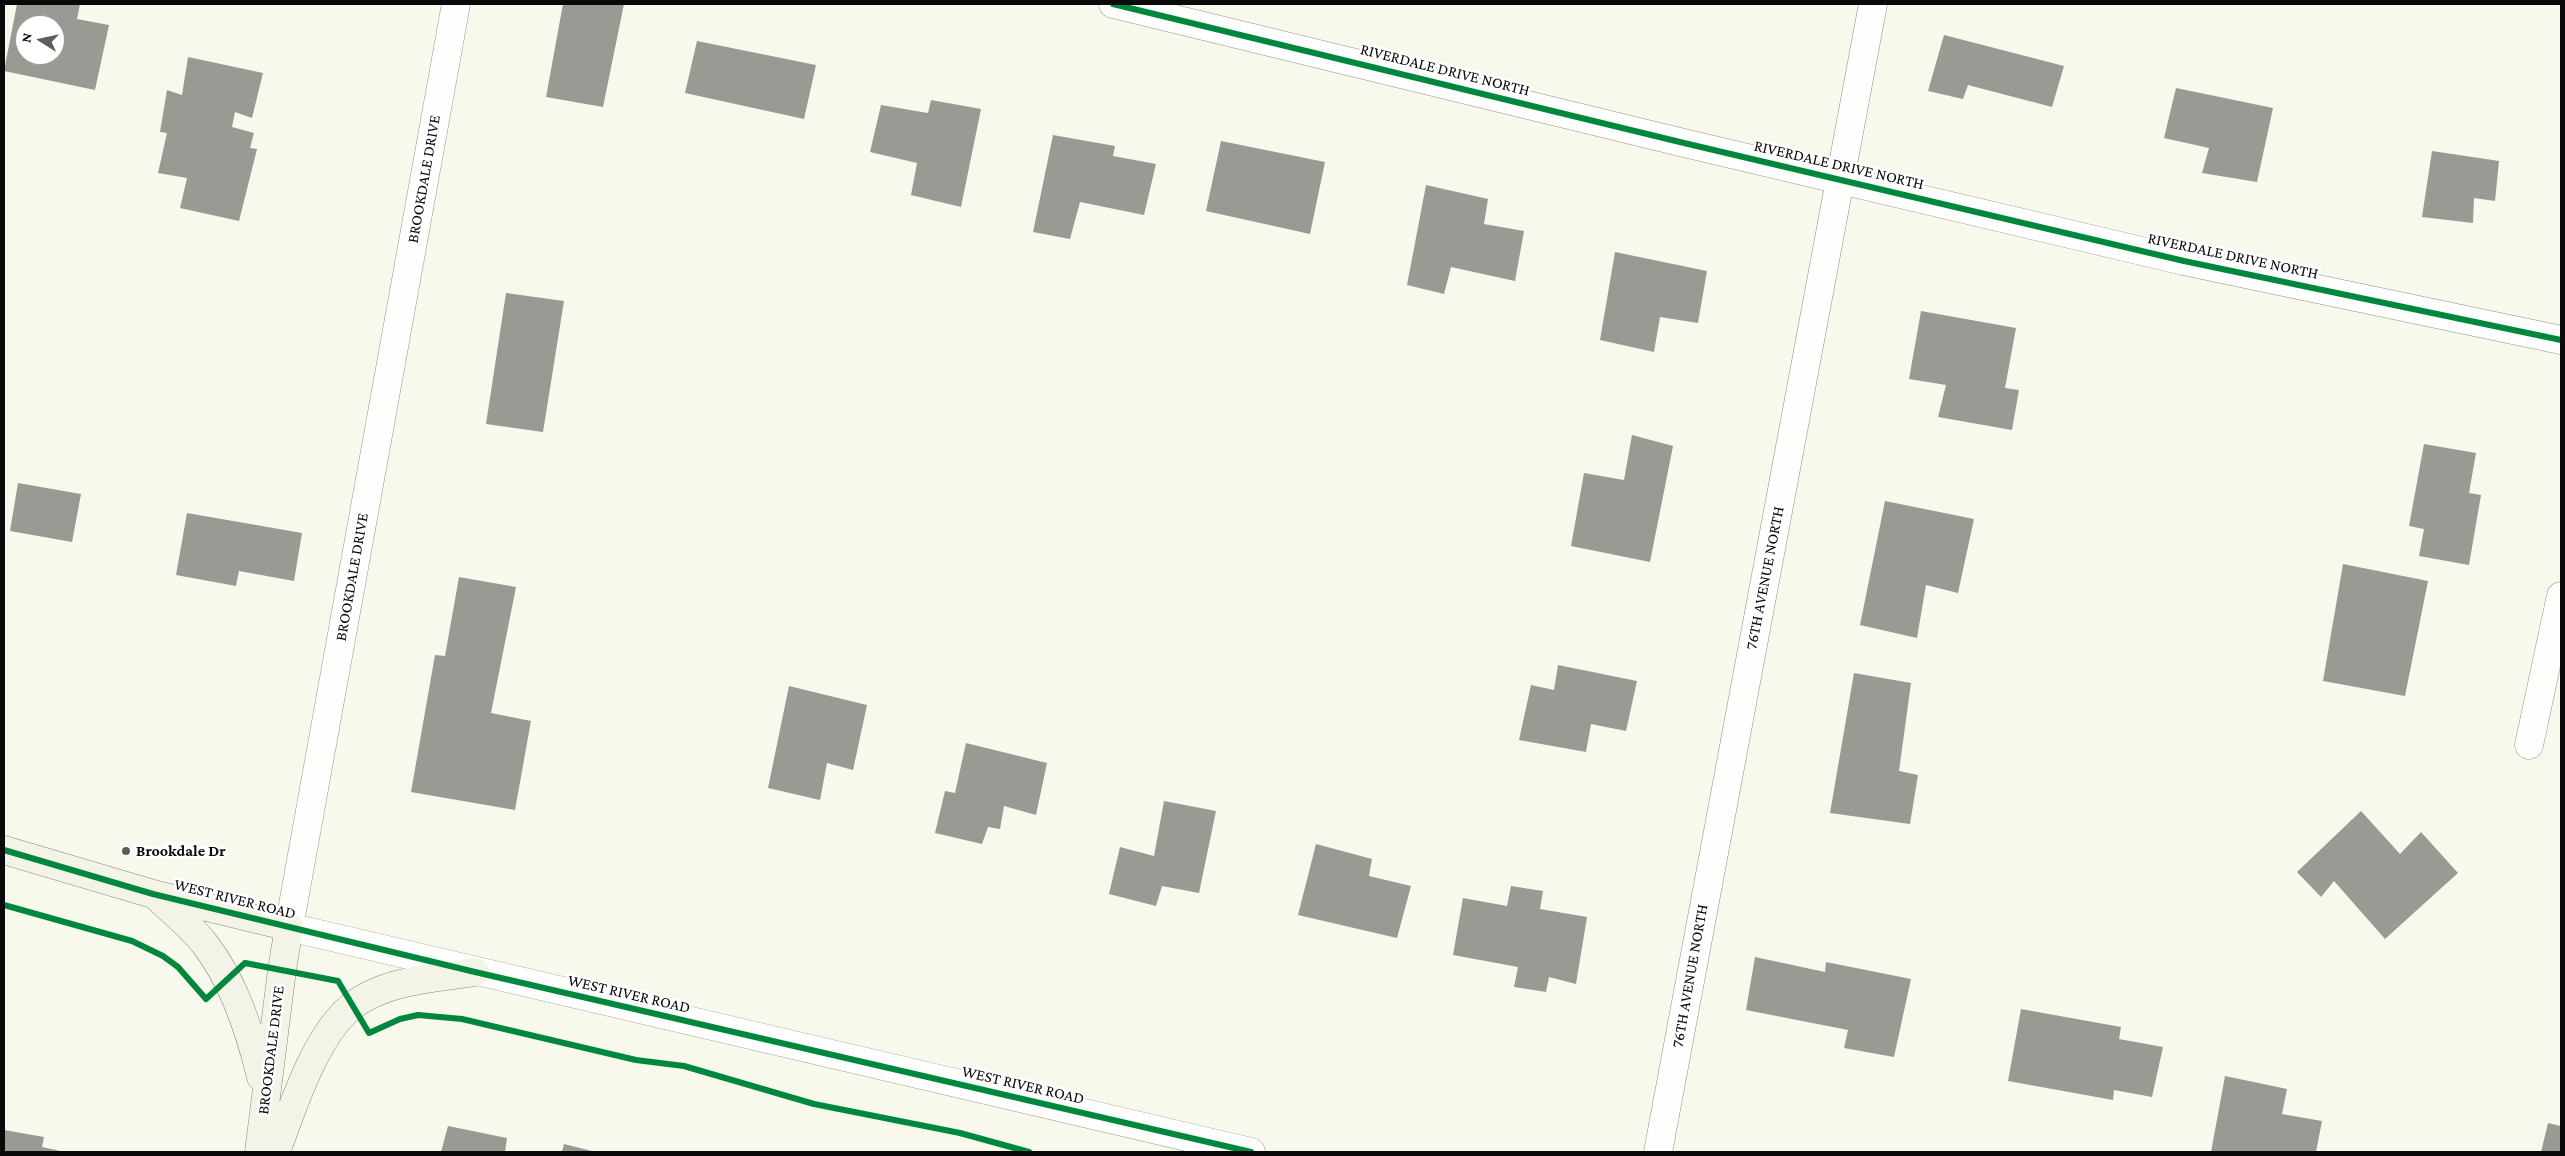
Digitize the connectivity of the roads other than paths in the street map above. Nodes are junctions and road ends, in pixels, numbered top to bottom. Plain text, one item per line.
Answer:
1 (456, 4) edge
2 (1113, 4) edge
3 (1873, 4) edge
4 (1841, 179) junction
5 (2561, 340) edge
6 (2561, 596) edge
7 (2529, 745) dead end
8 (4, 850) edge
9 (153, 894) junction
10 (289, 927) junction
11 (475, 972) junction
12 (265, 1094) junction
13 (259, 1152) edge
14 (276, 1152) edge
15 (1251, 1152) edge
16 (1658, 1152) edge

1 - 10 street, BROOKDALE DRIVE
2 - 4 street, RIVERDALE DRIVE NORTH
3 - 4 street, 76TH AVENUE NORTH
4 - 5 street, RIVERDALE DRIVE NORTH
4 - 16 street, 76TH AVENUE NORTH
6 - 7 street
8 - 9 street, WEST RIVER ROAD
9 - 10 street, WEST RIVER ROAD
9 - 12 street
10 - 11 street, WEST RIVER ROAD
10 - 12 street, BROOKDALE DRIVE
11 - 14 street
11 - 15 street, WEST RIVER ROAD
12 - 13 street, BROOKDALE DRIVE

